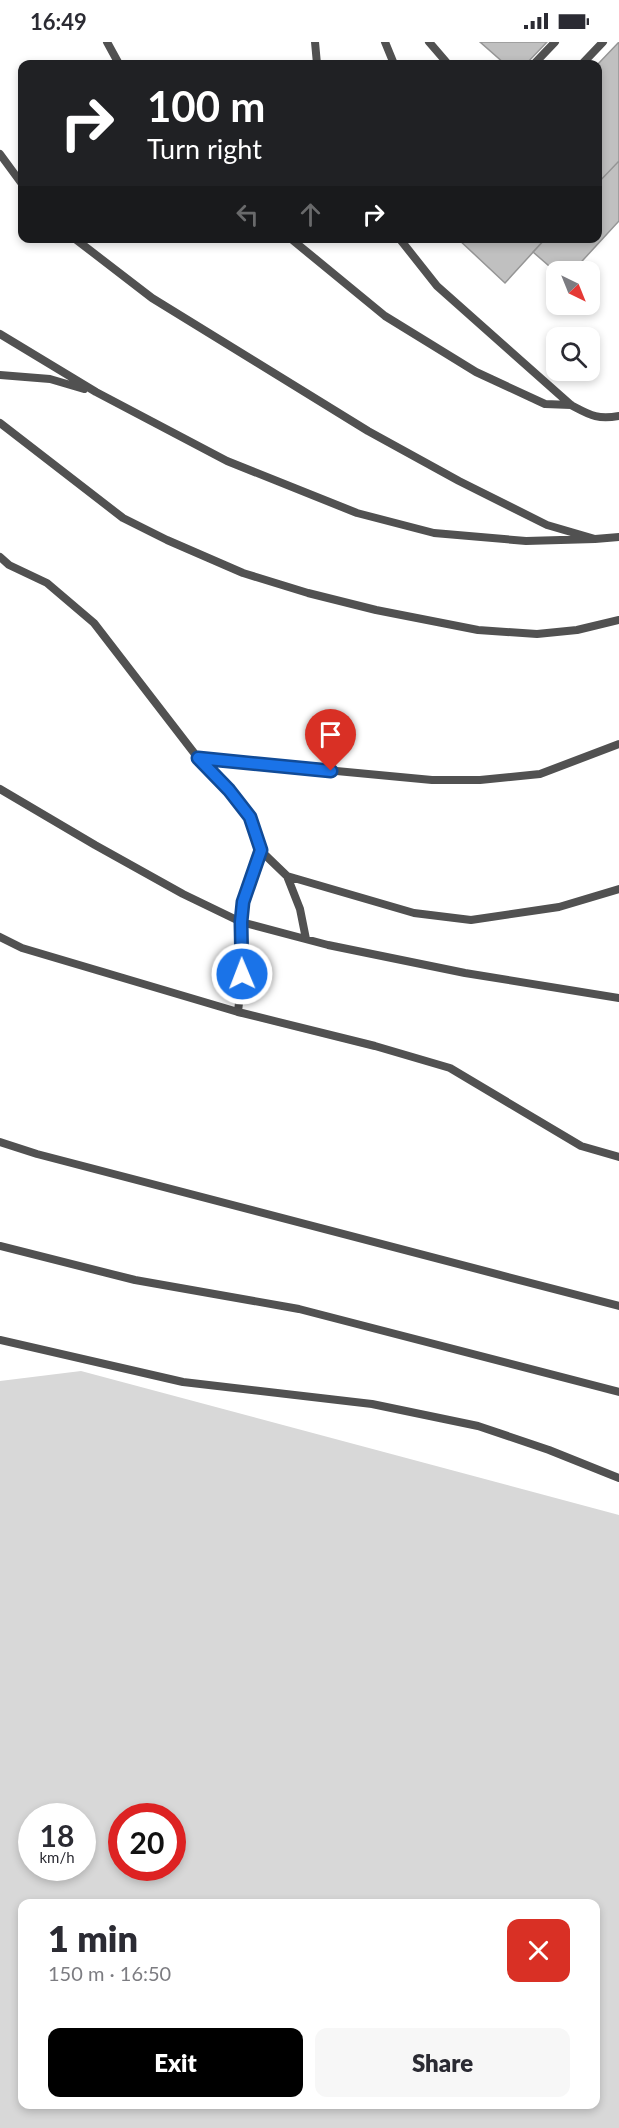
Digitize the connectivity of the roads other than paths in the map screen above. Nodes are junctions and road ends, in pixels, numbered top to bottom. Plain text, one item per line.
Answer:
1 (107, 42) edge
2 (315, 42) edge
3 (385, 42) edge
4 (429, 42) edge
5 (555, 42) edge
6 (603, 42) edge
7 (117, 60) edge
8 (317, 60) edge
9 (392, 60) edge
10 (445, 60) edge
11 (538, 60) edge
12 (586, 60) edge
13 (0, 154) edge
14 (18, 179) edge
15 (80, 243) edge
16 (296, 243) edge
17 (403, 243) edge
18 (0, 334) edge
19 (0, 375) edge
20 (96, 392) junction
21 (571, 405) junction
22 (619, 416) edge
23 (0, 423) edge
24 (619, 537) edge
25 (595, 538) junction
26 (0, 557) edge
27 (619, 620) edge
28 (619, 744) edge
29 (198, 758) junction
30 (0, 789) edge
31 (261, 850) junction
32 (286, 876) junction
33 (619, 889) edge
34 (241, 922) junction
35 (0, 937) edge
36 (306, 939) junction
37 (619, 998) edge
38 (238, 1012) junction
39 (0, 1142) edge
40 (619, 1156) edge
41 (0, 1246) edge
42 (619, 1306) edge
43 (0, 1340) edge
44 (619, 1392) edge
45 (619, 1478) edge

1 - 7 lane
2 - 8 lane
3 - 9 lane
4 - 10 lane
5 - 11 lane
6 - 12 lane
13 - 14 lane
15 - 25 lane
16 - 21 lane
17 - 21 lane
18 - 20 lane
19 - 20 lane
20 - 25 lane
21 - 22 lane
23 - 27 lane
24 - 25 lane
26 - 29 lane
28 - 29 lane
29 - 31 lane
30 - 34 lane
31 - 32 lane
31 - 34 lane
32 - 33 lane
32 - 36 lane
34 - 36 lane
34 - 38 lane
35 - 38 lane
36 - 37 lane
38 - 40 lane
39 - 42 lane
41 - 44 lane
43 - 45 lane

